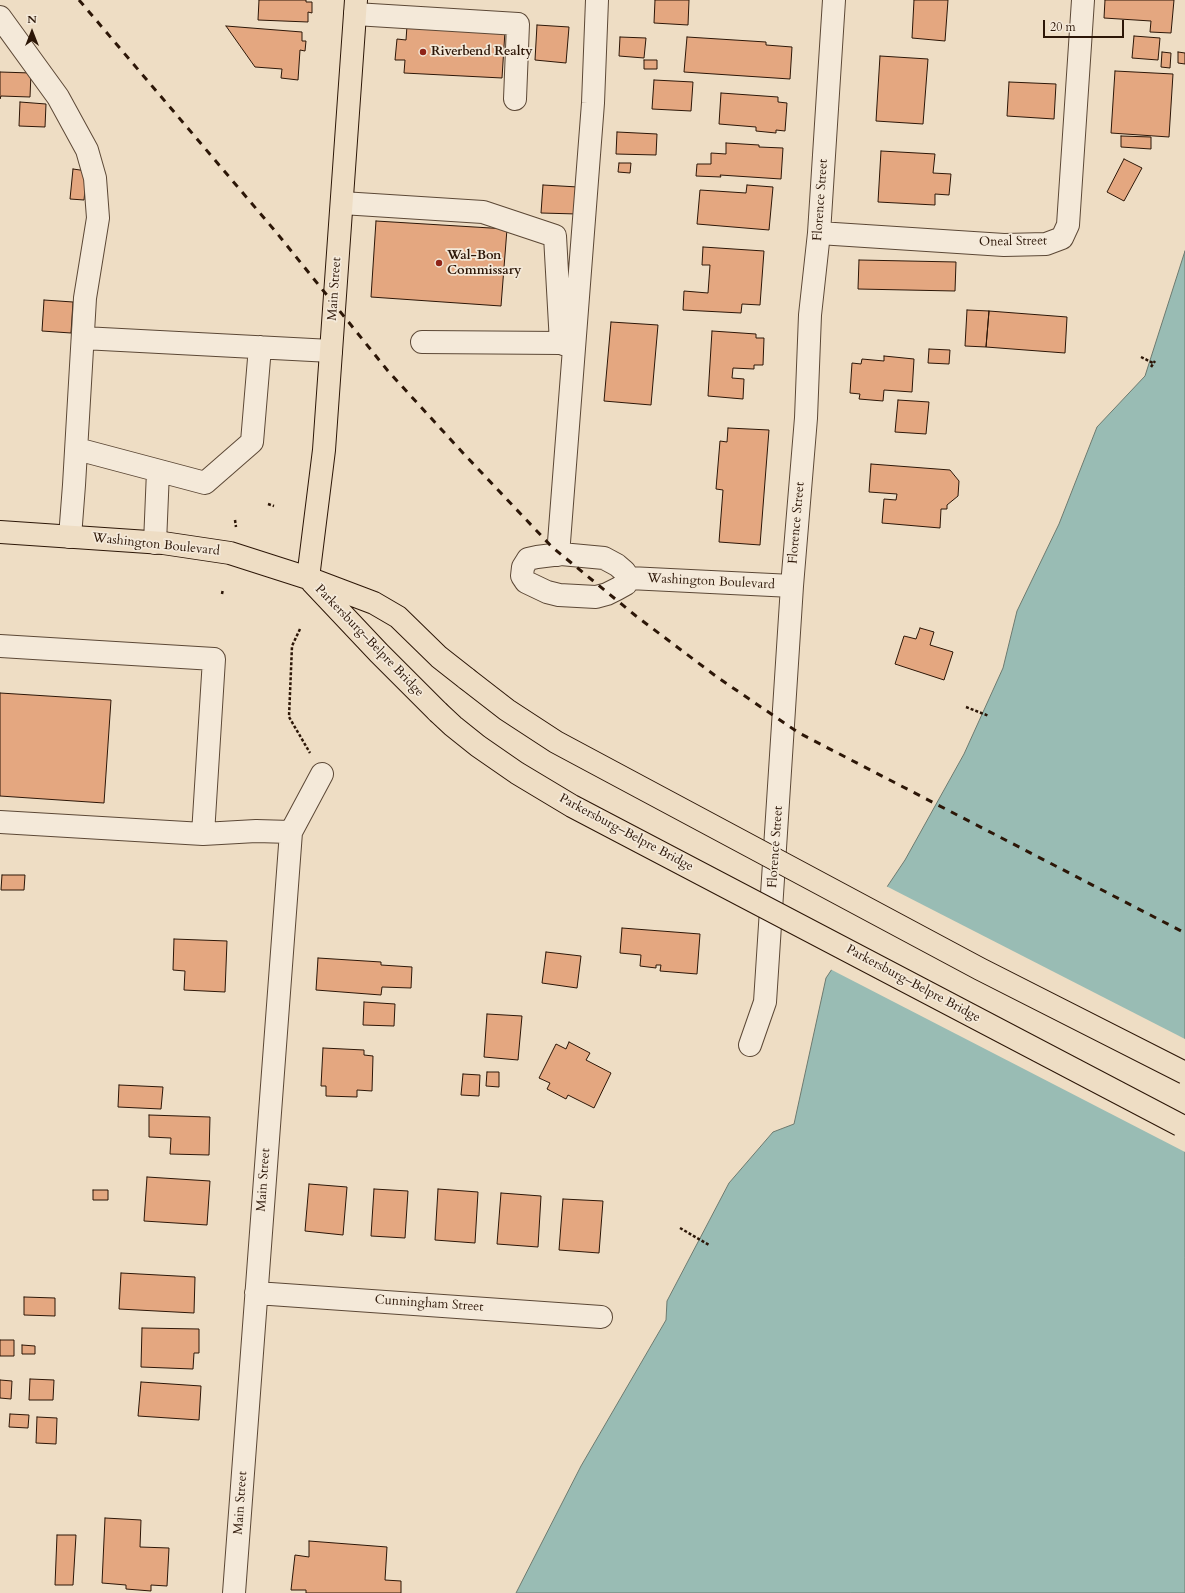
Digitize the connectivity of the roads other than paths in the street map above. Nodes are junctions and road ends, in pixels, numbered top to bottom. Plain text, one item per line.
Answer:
1 (597, 0) edge
2 (834, 0) edge
3 (1082, 0) edge
4 (356, 7) edge
5 (0, 17) edge
6 (515, 99) dead end
7 (342, 203) junction
8 (819, 233) junction
9 (83, 338) junction
10 (422, 342) dead end
11 (568, 345) junction
12 (260, 347) junction
13 (331, 351) junction
14 (77, 449) junction
15 (158, 471) junction
16 (0, 532) edge
17 (70, 537) junction
18 (155, 543) junction
19 (558, 555) junction
20 (308, 578) junction
21 (629, 578) junction
22 (792, 586) junction
23 (0, 646) edge
24 (322, 774) road end
25 (0, 822) edge
26 (291, 832) junction
27 (203, 834) junction
28 (750, 1045) dead end
29 (1185, 1073) edge
30 (1182, 1126) edge
31 (256, 1293) junction
32 (601, 1317) dead end
33 (234, 1593) edge

1 - 11 street
2 - 8 street, Florence Street
3 - 8 street, Oneal Street
4 - 6 street
4 - 7 main road, Main Street
5 - 9 street
7 - 11 street
7 - 13 main road, Main Street
8 - 22 street, Florence Street
9 - 12 street
9 - 14 street
10 - 11 street
11 - 19 street
12 - 13 street
12 - 15 street
13 - 20 main road, Main Street
14 - 15 street
14 - 17 street
15 - 18 street
16 - 17 main road, Washington Boulevard
17 - 18 main road, Washington Boulevard
18 - 20 main road, Washington Boulevard
19 - 21 street, Washington Boulevard
19 - 21 street, Washington Boulevard
20 - 29 main road, Parkersburg–Belpre Bridge, bridge
20 - 30 main road, Parkersburg–Belpre Bridge, bridge
21 - 22 street, Washington Boulevard
22 - 28 street, Florence Street
23 - 27 street
24 - 26 street, Main Street
25 - 27 street
26 - 27 street
26 - 31 street, Main Street
31 - 32 street, Cunningham Street
31 - 33 street, Main Street

